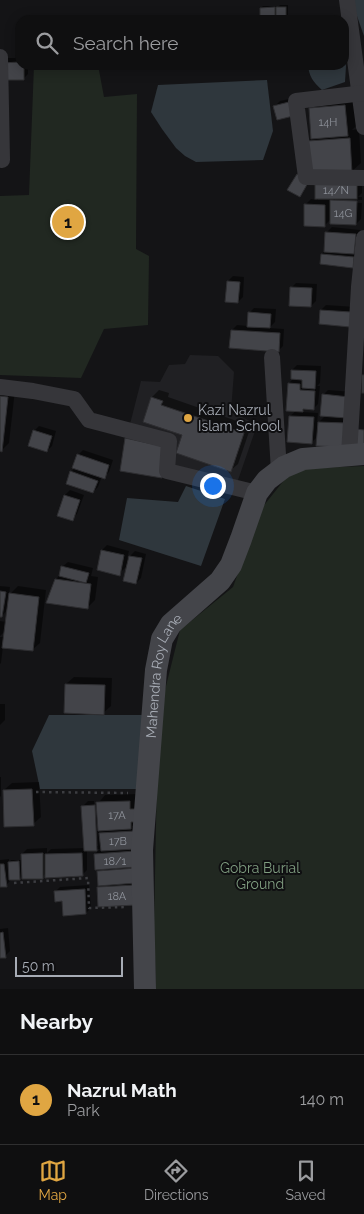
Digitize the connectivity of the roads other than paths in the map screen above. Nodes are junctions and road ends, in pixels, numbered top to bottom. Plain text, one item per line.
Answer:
1 (347, 0) edge
2 (0, 57) edge
3 (362, 94) edge
4 (364, 127) edge
5 (2, 160) dead end
6 (364, 178) edge
7 (364, 238) edge
8 (362, 284) edge
9 (272, 357) dead end
10 (0, 387) edge
11 (356, 455) edge
12 (278, 471) junction
13 (256, 494) junction
14 (145, 989) edge

1 - 3 street
2 - 5 street
3 - 4 street
3 - 6 street
7 - 8 street, Mahendra Roy Lane
8 - 11 street, Mahendra Roy Lane
9 - 12 street
10 - 13 street
11 - 12 street, Mahendra Roy Lane
12 - 13 street, Mahendra Roy Lane
13 - 14 street, Mahendra Roy Lane

